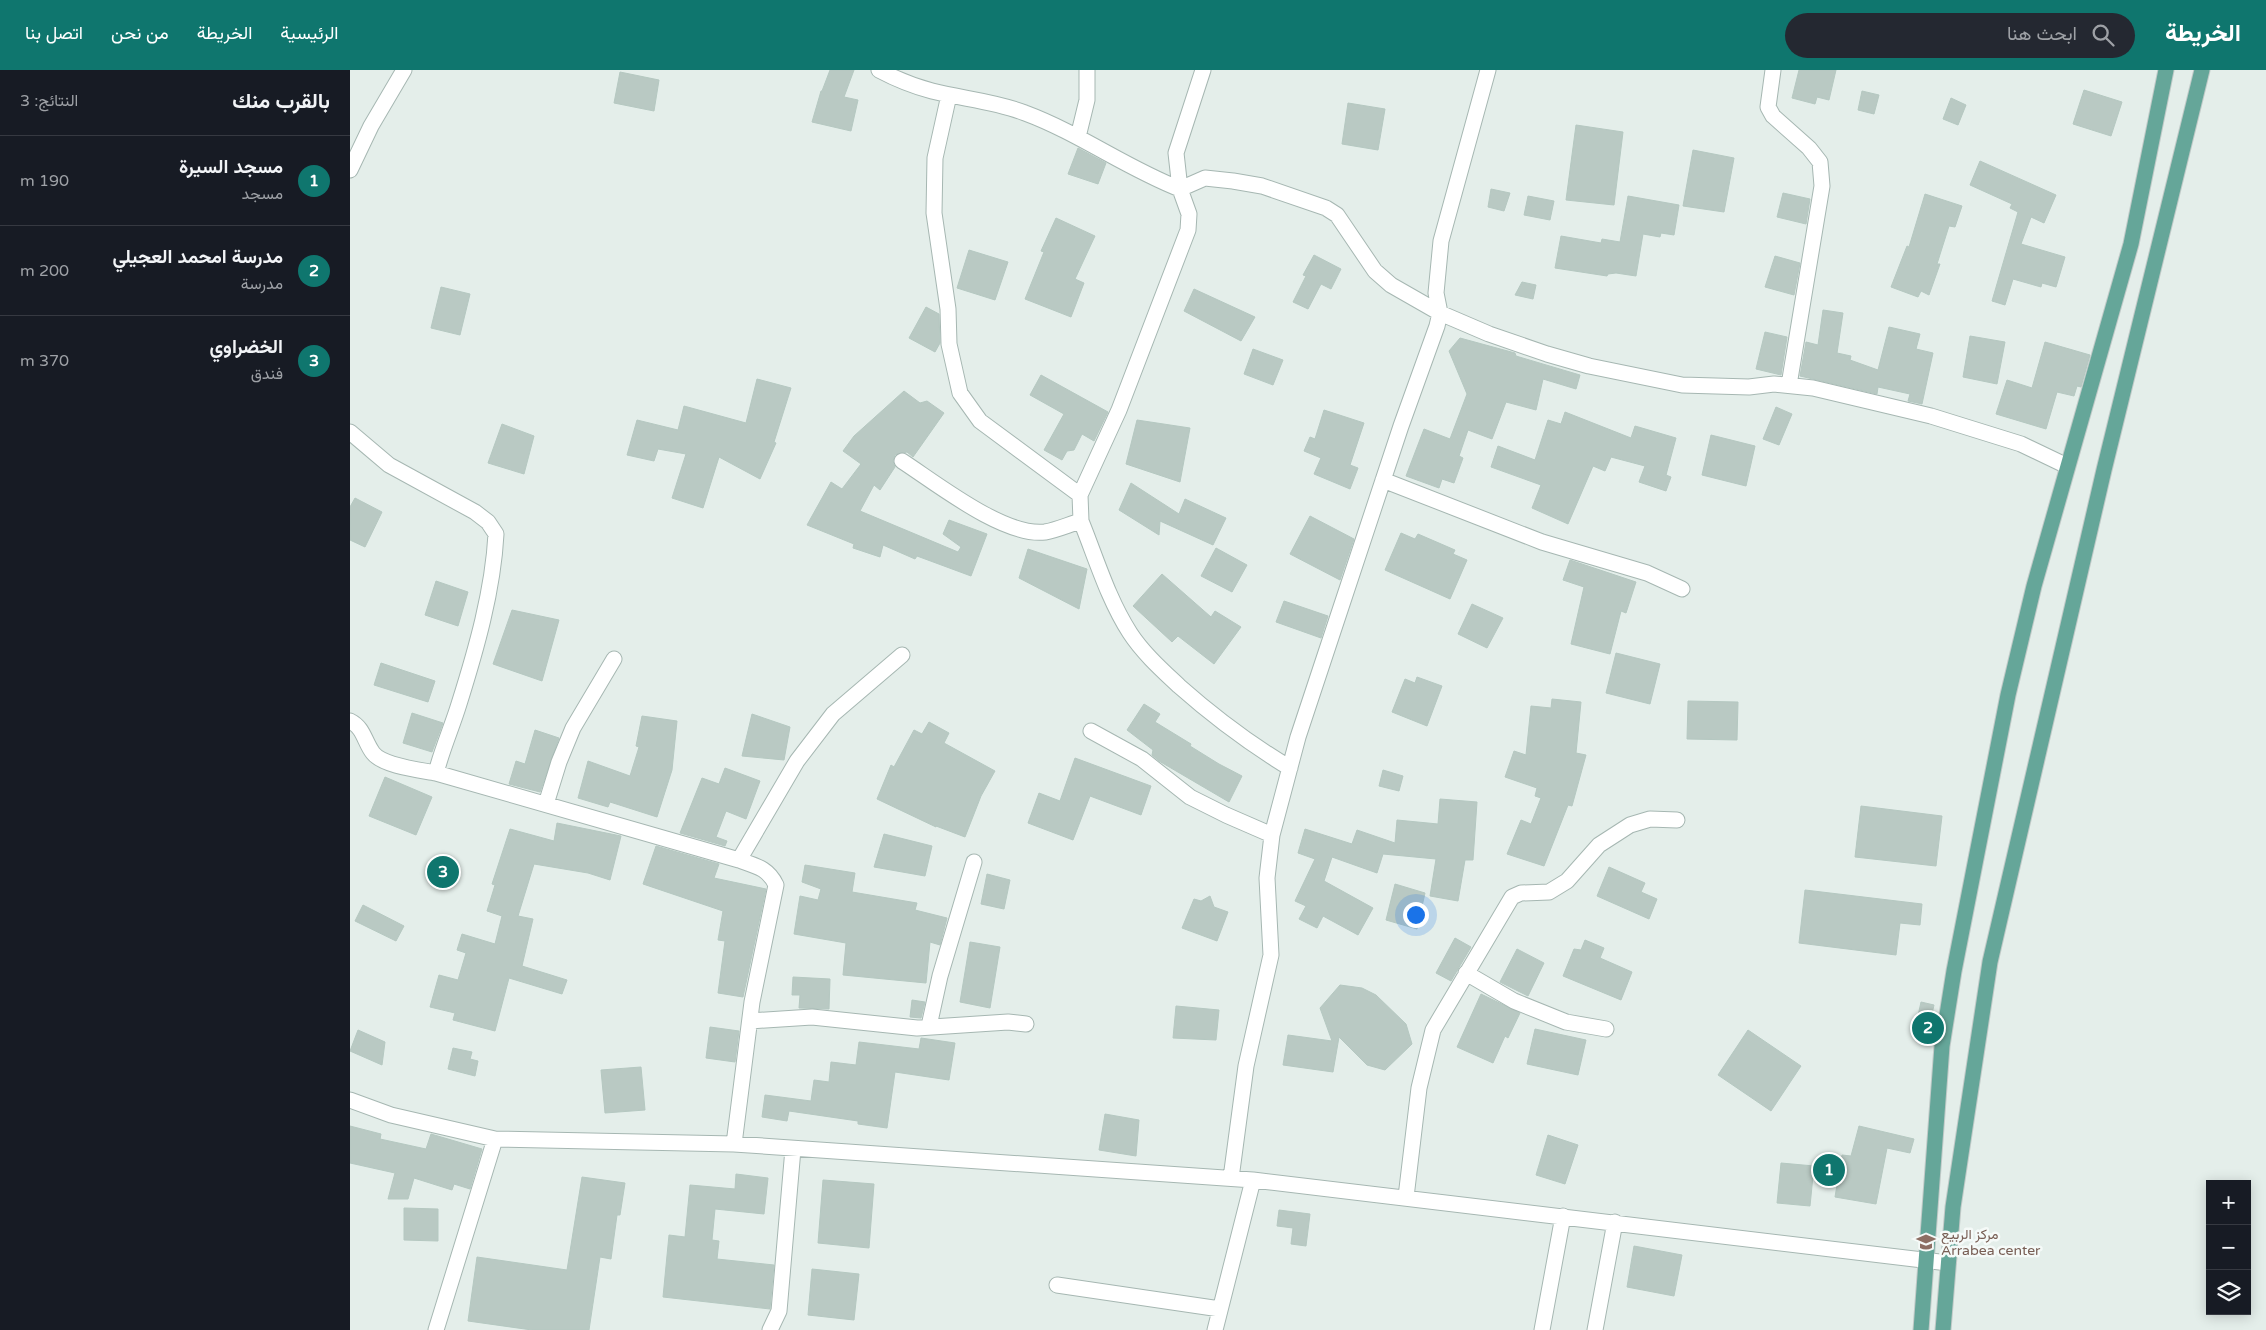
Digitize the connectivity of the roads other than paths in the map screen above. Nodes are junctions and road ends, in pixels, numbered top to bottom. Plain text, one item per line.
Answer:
1 (404, 70) edge
2 (879, 70) edge
3 (1087, 70) edge
4 (1203, 70) edge
5 (1488, 70) edge
6 (1773, 70) edge
7 (2166, 70) edge
8 (2202, 70) edge
9 (949, 95) junction
10 (1078, 137) junction
11 (350, 170) edge
12 (1180, 189) junction
13 (1440, 313) junction
14 (1789, 384) junction
15 (350, 432) edge
16 (902, 461) dead end
17 (2067, 466) junction
18 (1384, 480) junction
19 (1080, 495) junction
20 (1081, 521) junction
21 (1682, 589) dead end
22 (902, 655) dead end
23 (614, 659) dead end
24 (350, 721) edge
25 (1091, 731) dead end
26 (1290, 768) junction
27 (436, 773) junction
28 (546, 804) junction
29 (1677, 820) dead end
30 (1272, 835) junction
31 (739, 860) junction
32 (974, 862) dead end
33 (1466, 973) junction
34 (750, 1020) junction
35 (1026, 1024) dead end
36 (929, 1026) junction
37 (1606, 1029) dead end
38 (350, 1100) edge
39 (495, 1139) junction
40 (734, 1144) junction
41 (793, 1149) junction
42 (1231, 1178) junction
43 (1253, 1180) junction
44 (1406, 1197) junction
45 (1563, 1216) junction
46 (1615, 1222) junction
47 (1926, 1262) junction
48 (1948, 1264) junction
49 (1057, 1285) dead end
50 (1220, 1309) junction
51 (436, 1330) edge
52 (770, 1330) edge
53 (1215, 1330) edge
54 (1542, 1330) edge
55 (1594, 1330) edge
56 (1921, 1330) edge
57 (1943, 1330) edge

1 - 11 street
2 - 9 street
3 - 10 street
4 - 12 street
5 - 13 street
6 - 14 street
7 - 17 main road
8 - 48 main road
9 - 10 street
9 - 19 street
10 - 12 street
12 - 13 street
12 - 19 street
13 - 14 street
13 - 18 street
14 - 17 street
15 - 27 street
16 - 20 street
17 - 47 main road
18 - 21 street
18 - 26 street
19 - 20 street
20 - 26 street
22 - 31 street
23 - 28 street
24 - 27 street
25 - 30 street
26 - 30 street
27 - 28 street
28 - 31 street
29 - 33 street
30 - 42 street
31 - 34 street
32 - 36 street
33 - 37 street
33 - 44 street
34 - 36 street
34 - 40 street
35 - 36 street
38 - 39 street
39 - 40 street
39 - 51 street
40 - 41 street
41 - 42 street
41 - 52 street
42 - 43 street
43 - 44 street
43 - 50 street
44 - 45 street
45 - 46 street
45 - 54 street
46 - 47 street
46 - 55 street
47 - 48 street
47 - 56 main road
48 - 57 main road
49 - 50 street
50 - 53 street

